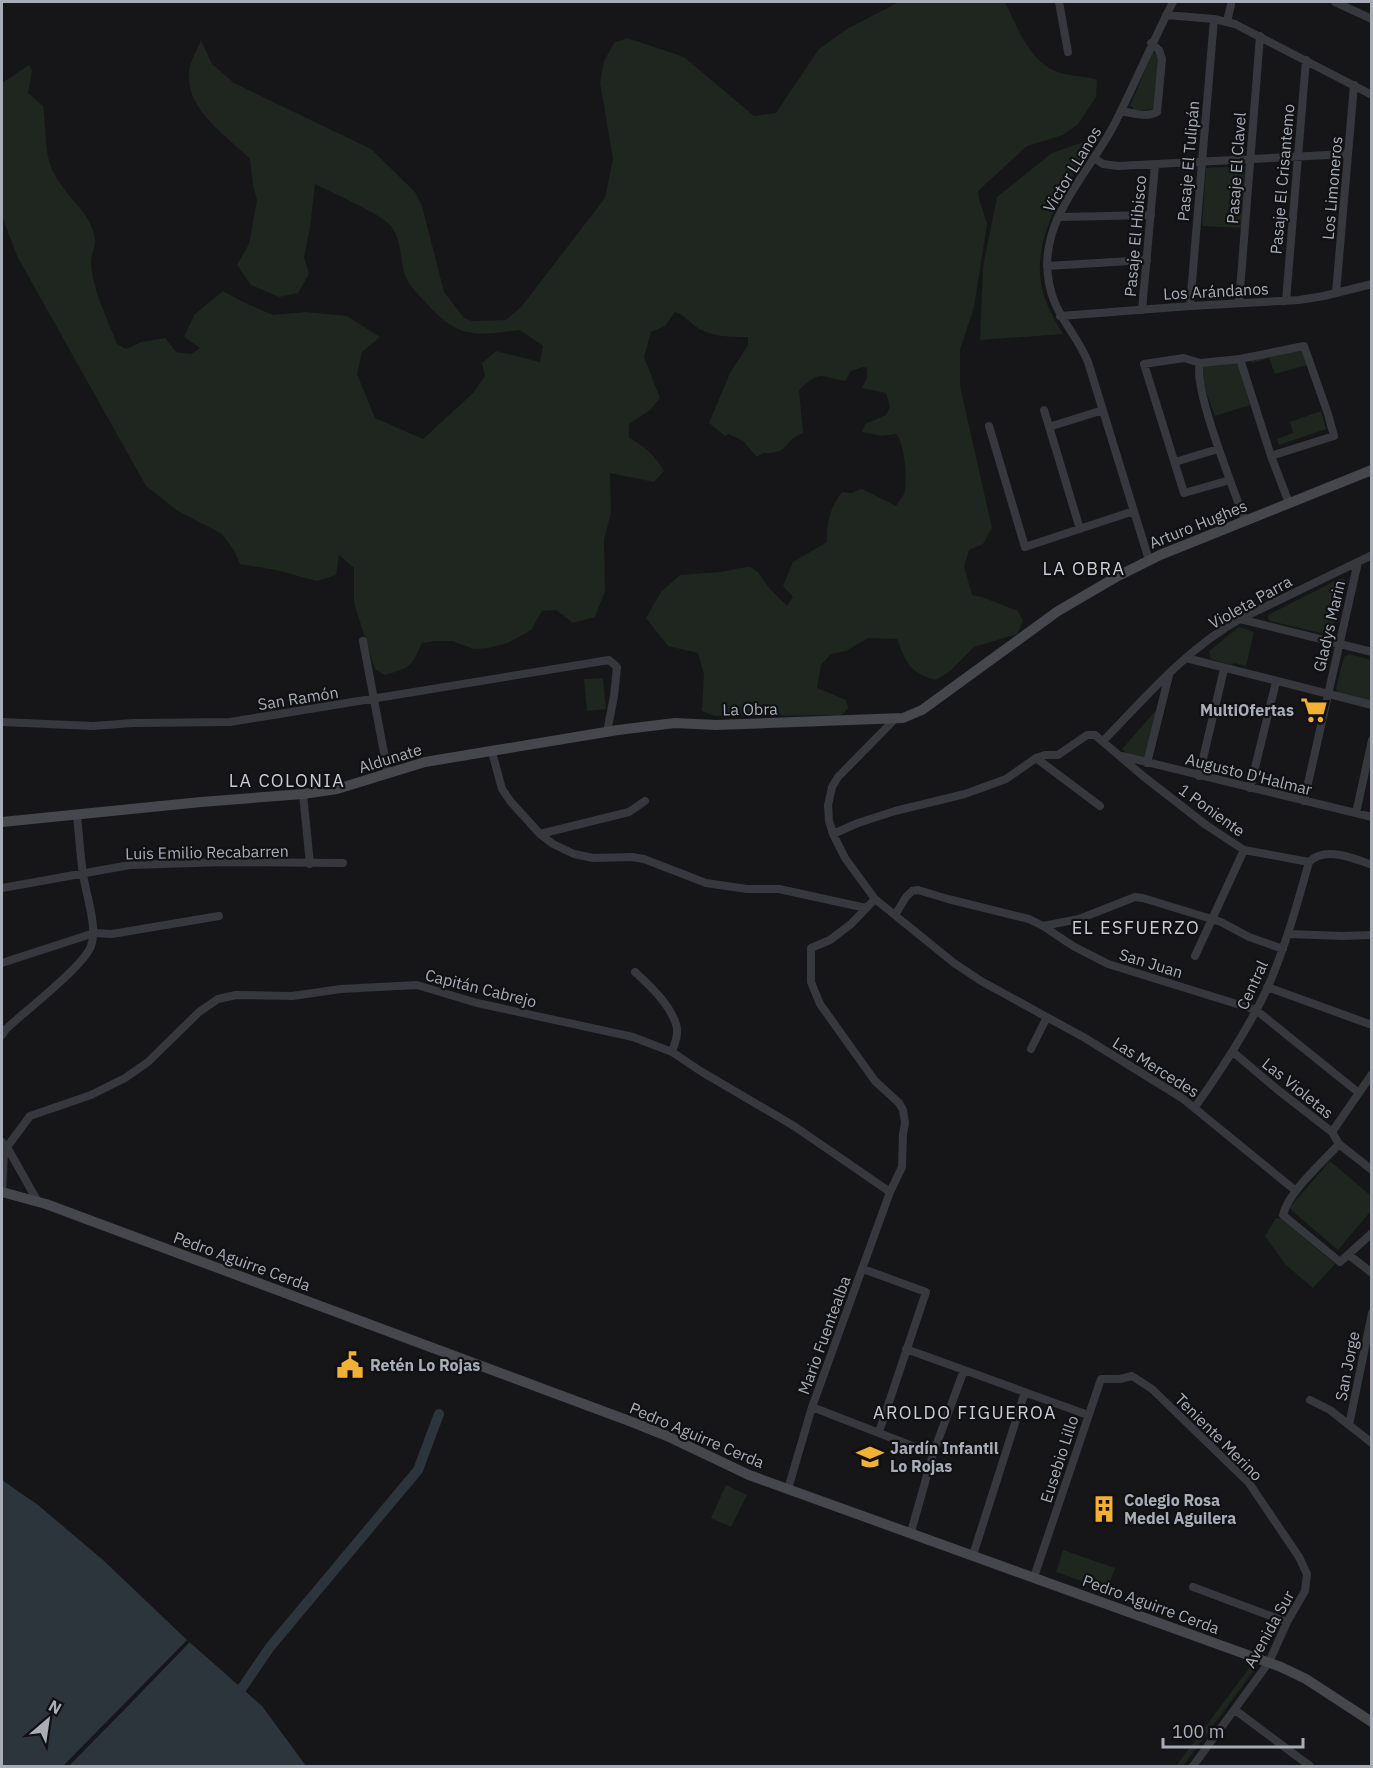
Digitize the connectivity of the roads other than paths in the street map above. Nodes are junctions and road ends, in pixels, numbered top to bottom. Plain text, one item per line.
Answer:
1 (1059, 2) edge
2 (1173, 2) edge
3 (1335, 2) edge
4 (1231, 5) dead end
5 (1166, 15) junction
6 (1214, 19) junction
7 (1371, 19) edge
8 (1227, 21) junction
9 (1260, 36) junction
10 (1151, 43) junction
11 (1068, 52) dead end
12 (1306, 60) junction
13 (1354, 86) junction
14 (1371, 95) edge
15 (1121, 111) junction
16 (1348, 154) junction
17 (1298, 157) junction
18 (1094, 158) junction
19 (1250, 160) junction
20 (1202, 162) junction
21 (1155, 165) junction
22 (1151, 215) junction
23 (1060, 217) junction
24 (1147, 260) junction
25 (1047, 266) junction
26 (1371, 284) edge
27 (1336, 293) junction
28 (1286, 301) junction
29 (1239, 303) junction
30 (1190, 306) junction
31 (1142, 310) junction
32 (1060, 316) junction
33 (1240, 359) junction
34 (1200, 363) junction
35 (1044, 410) dead end
36 (1103, 410) junction
37 (989, 426) dead end
38 (1049, 427) junction
39 (1218, 449) junction
40 (1271, 456) junction
41 (1175, 462) junction
42 (1371, 470) edge
43 (1230, 480) junction
44 (1289, 503) junction
45 (1134, 511) junction
46 (1245, 521) junction
47 (1080, 529) junction
48 (1371, 555) edge
49 (1149, 560) junction
50 (1358, 562) junction
51 (1240, 619) junction
52 (363, 641) dead end
53 (1339, 644) junction
54 (1371, 652) edge
55 (1186, 658) junction
56 (1224, 669) junction
57 (1169, 674) junction
58 (1276, 681) junction
59 (1328, 694) junction
60 (375, 699) junction
61 (1371, 705) edge
62 (895, 719) junction
63 (2, 722) edge
64 (607, 732) junction
65 (1371, 740) edge
66 (1103, 741) junction
67 (492, 752) junction
68 (1058, 755) junction
69 (1121, 756) junction
70 (1036, 758) junction
71 (1147, 763) junction
72 (1050, 768) junction
73 (388, 774) junction
74 (1199, 776) junction
75 (1250, 788) junction
76 (303, 794) junction
77 (645, 801) dead end
78 (1304, 801) junction
79 (1100, 806) dead end
80 (1356, 813) junction
81 (77, 815) junction
82 (1371, 817) edge
83 (2, 822) edge
84 (540, 834) junction
85 (833, 834) junction
86 (1244, 850) junction
87 (1310, 862) junction
88 (343, 863) dead end
89 (310, 864) junction
90 (1371, 865) edge
91 (83, 874) junction
92 (2, 888) edge
93 (875, 899) junction
94 (866, 908) junction
95 (895, 915) junction
96 (219, 916) dead end
97 (1212, 920) junction
98 (1043, 926) junction
99 (94, 933) junction
100 (1288, 934) junction
101 (1371, 935) edge
102 (1283, 949) junction
103 (1195, 956) dead end
104 (2, 963) edge
105 (635, 972) dead end
106 (1267, 987) junction
107 (1256, 1010) junction
108 (1047, 1017) junction
109 (1371, 1025) edge
110 (2, 1035) edge
111 (1031, 1049) dead end
112 (672, 1052) junction
113 (1233, 1052) junction
114 (1371, 1074) edge
115 (1359, 1093) junction
116 (1195, 1107) junction
117 (1332, 1132) junction
118 (1339, 1144) junction
119 (4, 1147) edge
120 (1371, 1170) edge
121 (1296, 1191) junction
122 (2, 1192) edge
123 (890, 1192) junction
124 (38, 1202) junction
125 (1371, 1233) edge
126 (1349, 1255) junction
127 (863, 1269) junction
128 (1371, 1273) edge
129 (1371, 1313) edge
130 (906, 1349) junction
131 (964, 1370) junction
132 (1132, 1376) joint
133 (1025, 1392) junction
134 (1310, 1400) dead end
135 (812, 1407) junction
136 (1088, 1415) junction
137 (1349, 1425) junction
138 (879, 1432) junction
139 (1371, 1443) edge
140 (933, 1454) junction
141 (788, 1489) junction
142 (911, 1532) junction
143 (973, 1555) junction
144 (1034, 1577) junction
145 (1193, 1587) dead end
146 (1305, 1590) joint
147 (1287, 1622) junction
148 (1269, 1662) junction
149 (1235, 1710) junction
150 (1371, 1722) edge
151 (1193, 1767) edge
152 (1310, 1767) edge

1 - 11 street
2 - 5 street, Victor LLanos
3 - 7 street
4 - 8 street
5 - 6 street
5 - 10 street, Victor LLanos
6 - 8 street
6 - 20 street, Pasaje El Tulipán
8 - 9 street
9 - 12 street
9 - 19 street, Pasaje El Clavel
10 - 15 street, Victor LLanos
10 - 15 street
12 - 13 street
12 - 17 street, Pasaje El Crisantemo
13 - 14 street
13 - 16 street, Los Limoneros
15 - 18 street, Victor LLanos
16 - 17 street
16 - 27 street, Los Limoneros
17 - 19 street
17 - 28 street, Pasaje El Crisantemo
18 - 21 street
18 - 23 street, Victor LLanos
19 - 20 street
19 - 29 street, Pasaje El Clavel
20 - 21 street
20 - 30 street, Pasaje El Tulipán
21 - 22 street, Pasaje El Hibisco
22 - 23 street
22 - 24 street, Pasaje El Hibisco
23 - 25 street, Victor LLanos
24 - 25 street
24 - 31 street, Pasaje El Hibisco
25 - 32 street, Victor LLanos
26 - 27 street, Los Arándanos
27 - 28 street, Los Arándanos
28 - 29 street, Los Arándanos
29 - 30 street, Los Arándanos
30 - 31 street, Los Arándanos
31 - 32 street, Los Arándanos
32 - 36 street, Victor LLanos
33 - 34 street
33 - 40 street
33 - 40 street
34 - 39 street
34 - 41 street
35 - 38 street
36 - 38 street
36 - 45 street, Victor LLanos
37 - 47 street
38 - 47 street
39 - 41 street
39 - 43 street
40 - 44 street
41 - 43 street
42 - 44 street, Arturo Hughes
43 - 46 street
44 - 46 street, Arturo Hughes
45 - 47 street
45 - 49 street, Victor LLanos
46 - 49 street, Arturo Hughes
48 - 50 street, Violeta Parra
49 - 62 street, Arturo Hughes
50 - 51 street, Violeta Parra
50 - 53 street, Gladys Marin
51 - 53 street
51 - 55 street, Violeta Parra
52 - 60 street
53 - 54 street
53 - 59 street, Gladys Marin
55 - 56 street
55 - 57 street, Violeta Parra
56 - 58 street
56 - 74 street
57 - 66 street, Violeta Parra
57 - 71 street
58 - 59 street
58 - 75 street
59 - 61 street
59 - 78 street, Gladys Marin
60 - 63 street, San Ramón
60 - 64 street, San Ramón
60 - 73 street
62 - 64 street, La Obra
62 - 85 street, Las Mercedes
64 - 67 street, Aldunate
65 - 80 street
66 - 68 street
66 - 69 street, 1 Poniente
67 - 73 street, Aldunate
67 - 84 street
68 - 70 street
68 - 72 street
69 - 71 street, Augusto D'Halmar
69 - 86 street, 1 Poniente
70 - 72 street
70 - 85 street
71 - 74 street, Augusto D'Halmar
72 - 79 street
73 - 76 street, Aldunate
74 - 75 street, Augusto D'Halmar
75 - 78 street, Augusto D'Halmar
76 - 81 street, Aldunate
76 - 89 street
77 - 84 street
78 - 80 street, Augusto D'Halmar
80 - 82 street, Augusto D'Halmar
81 - 83 street, Aldunate
81 - 91 street
84 - 94 street
85 - 93 street, Las Mercedes
86 - 87 street, 1 Poniente
86 - 97 street
87 - 90 street, 1 Poniente
87 - 100 street, Central
88 - 89 street, Luis Emilio Recabarren
89 - 91 street, Luis Emilio Recabarren
91 - 92 street, Luis Emilio Recabarren
91 - 99 street
93 - 94 street
93 - 95 street, Las Mercedes
94 - 123 street, Mario Fuentealba
95 - 98 street, San Juan
95 - 108 street, Las Mercedes
96 - 99 street
97 - 98 street
97 - 102 street
97 - 103 street
98 - 107 street, San Juan
99 - 104 street
99 - 110 street
100 - 101 street
100 - 102 street, Central
102 - 106 street, Central
105 - 112 street
106 - 107 street, Central
106 - 109 street
107 - 113 street, Central
107 - 115 street, San Juan
108 - 111 street
108 - 116 street, Las Mercedes
112 - 119 street, Capitán Cabrejo
112 - 123 street, Capitán Cabrejo
113 - 116 street, Central
113 - 117 street, Las Violetas
114 - 115 street
115 - 117 street
116 - 121 street, Las Mercedes
117 - 118 street, Las Violetas
118 - 120 street, Las Violetas
118 - 121 street
119 - 122 street
119 - 124 street
121 - 126 street
122 - 124 street, Pedro Aguirre Cerda
123 - 127 street, Mario Fuentealba
124 - 141 street, Pedro Aguirre Cerda
125 - 126 street
126 - 128 street
127 - 130 street
127 - 135 street, Mario Fuentealba
129 - 137 street, San Jorge
130 - 131 street
130 - 138 street
131 - 133 street
131 - 140 street
132 - 136 street, Eusebio Lillo
132 - 146 street, Teniente Merino
133 - 136 street
133 - 143 street
134 - 137 street
135 - 138 street
135 - 141 street, Mario Fuentealba
136 - 144 street, Eusebio Lillo
137 - 139 street
138 - 140 street
140 - 142 street
141 - 142 street, Pedro Aguirre Cerda
142 - 143 street, Pedro Aguirre Cerda
143 - 144 street, Pedro Aguirre Cerda
144 - 148 street, Pedro Aguirre Cerda
145 - 147 street
146 - 147 street, Avenida Sur
147 - 148 street, Avenida Sur
148 - 149 street, Avenida Sur
148 - 150 street, Pedro Aguirre Cerda
149 - 151 street, Avenida Sur
149 - 152 street

